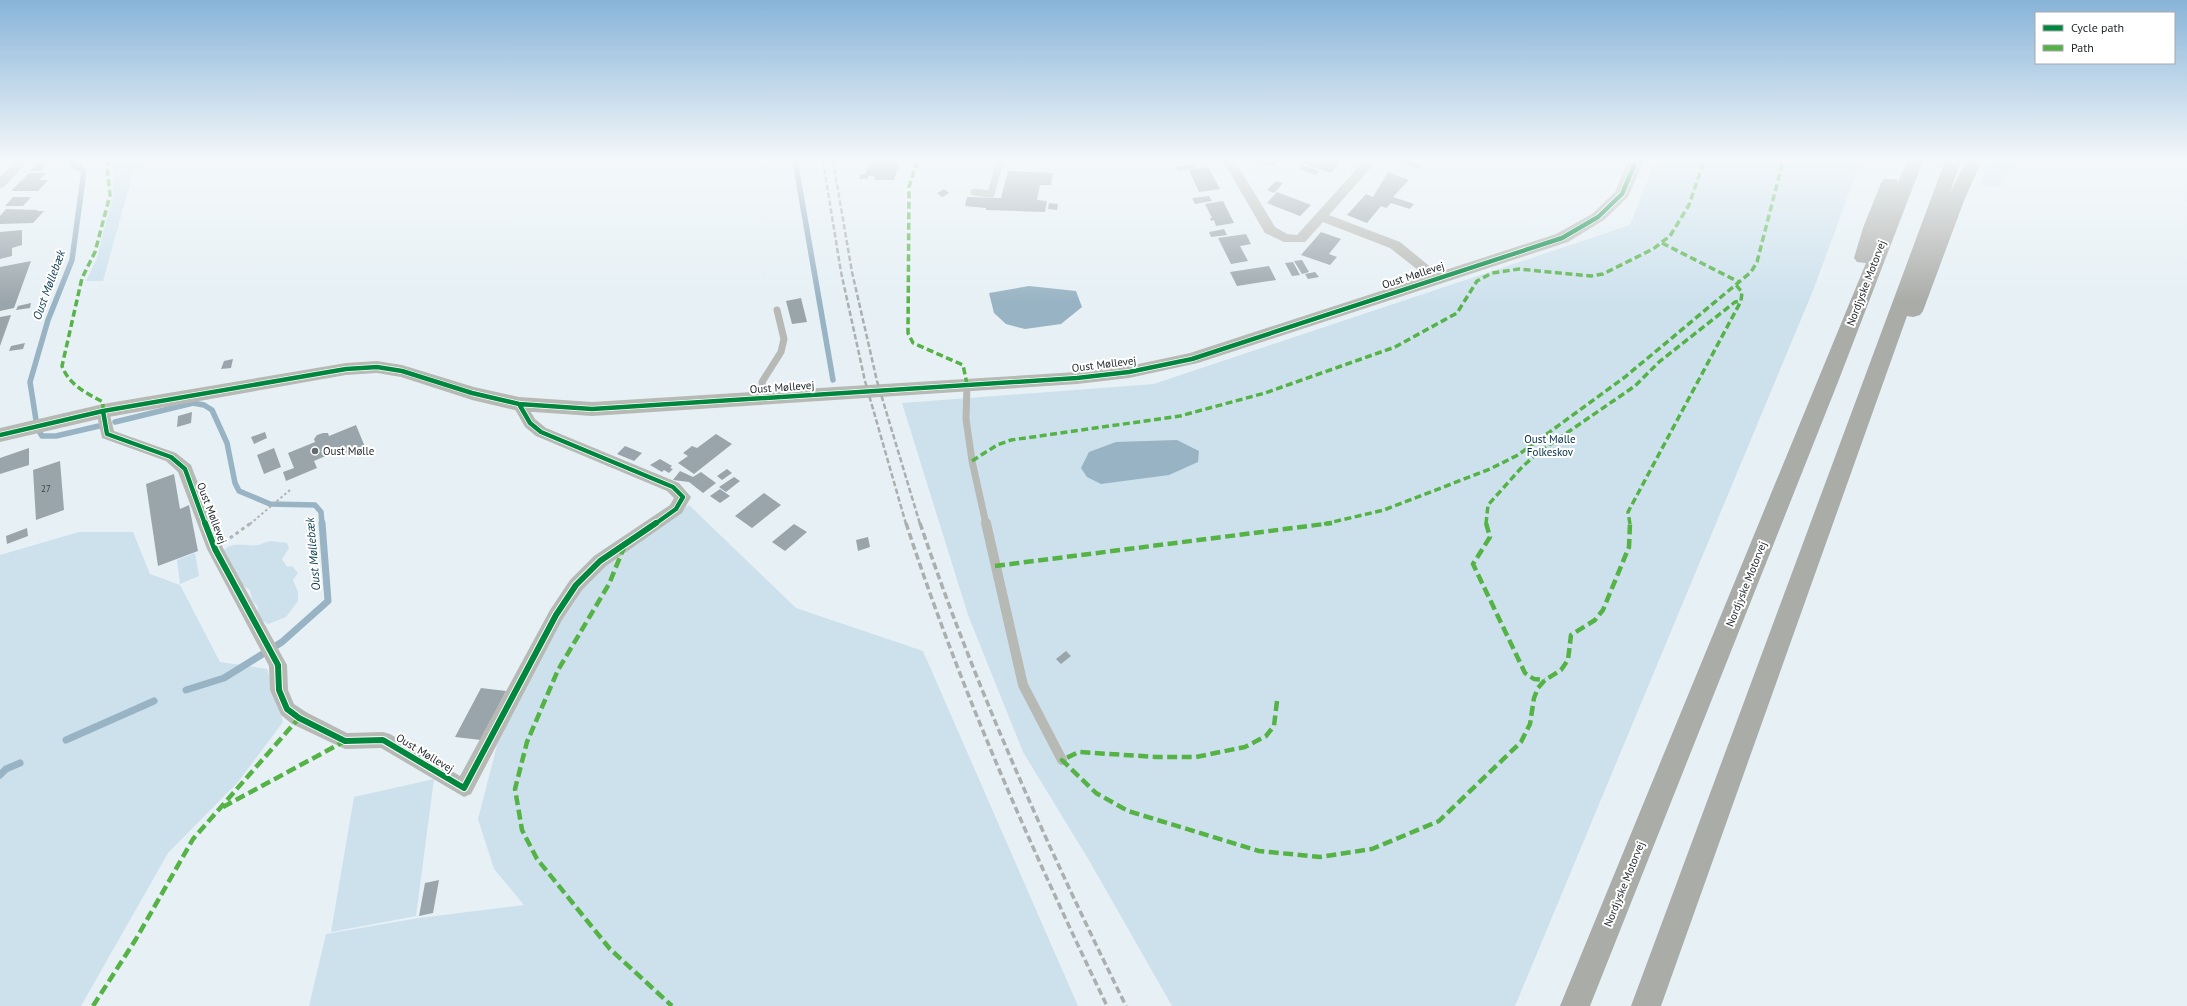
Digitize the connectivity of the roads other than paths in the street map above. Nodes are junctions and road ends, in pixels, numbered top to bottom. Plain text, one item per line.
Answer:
1 (1257, 208) edge
2 (1329, 208) edge
3 (1608, 208) edge
4 (1880, 208) edge
5 (1897, 208) edge
6 (1936, 208) edge
7 (1953, 208) edge
8 (1321, 217) junction
9 (1436, 278) junction
10 (777, 310) dead end
11 (1828, 382) junction
12 (967, 384) junction
13 (763, 398) junction
14 (519, 404) junction
15 (103, 411) junction
16 (0, 435) edge
17 (1842, 470) junction
18 (1062, 760) dead end
19 (1575, 1006) edge
20 (1646, 1006) edge

1 - 8 street
2 - 8 street
3 - 9 street, Oust Møllevej
4 - 11 highway
5 - 11 highway, Nordjyske Motorvej
6 - 17 highway
7 - 17 highway
8 - 9 street
9 - 12 street, Oust Møllevej
10 - 13 lane
11 - 19 highway, Nordjyske Motorvej
12 - 13 street, Oust Møllevej
12 - 18 lane
13 - 14 street, Oust Møllevej
14 - 15 street, Oust Møllevej
14 - 15 street, Oust Møllevej
15 - 16 street, Oust Møllevej
17 - 20 highway

